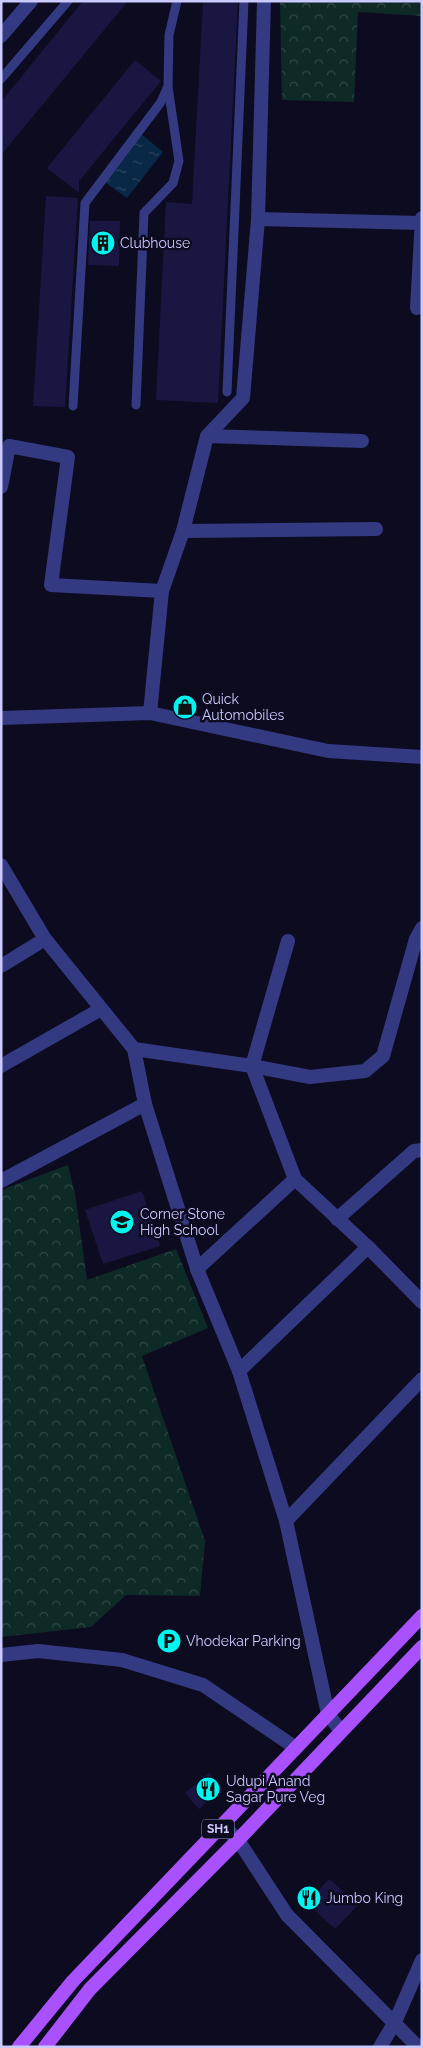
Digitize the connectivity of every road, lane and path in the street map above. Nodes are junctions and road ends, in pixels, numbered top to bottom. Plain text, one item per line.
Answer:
1 (30, 1) edge
2 (68, 1) edge
3 (177, 1) edge
4 (244, 1) edge
5 (264, 1) edge
6 (1, 36) edge
7 (1, 78) edge
8 (168, 86) junction
9 (258, 219) junction
10 (421, 221) edge
11 (417, 308) dead end
12 (227, 392) dead end
13 (136, 405) dead end
14 (74, 406) dead end
15 (207, 436) junction
16 (362, 441) dead end
17 (1, 486) edge
18 (376, 529) dead end
19 (183, 531) junction
20 (162, 592) junction
21 (150, 713) junction
22 (1, 718) edge
23 (422, 758) edge
24 (1, 865) edge
25 (422, 928) edge
26 (45, 939) junction
27 (288, 941) dead end
28 (1, 966) edge
29 (101, 1009) junction
30 (134, 1049) junction
31 (1, 1066) edge
32 (252, 1066) junction
33 (146, 1104) junction
34 (422, 1150) edge
35 (295, 1180) junction
36 (1, 1181) edge
37 (338, 1219) junction
38 (368, 1247) junction
39 (196, 1269) junction
40 (422, 1302) edge
41 (239, 1371) junction
42 (422, 1380) edge
43 (286, 1521) junction
44 (422, 1616) edge
45 (422, 1647) edge
46 (1, 1655) edge
47 (328, 1714) junction
48 (341, 1731) junction
49 (296, 1748) junction
50 (222, 1825) junction
51 (238, 1840) junction
52 (422, 1960) edge
53 (395, 2022) junction
54 (19, 2047) edge
55 (45, 2047) edge
56 (380, 2047) edge
57 (418, 2047) edge

1 - 6 street
2 - 7 lane
3 - 8 lane
4 - 12 lane
5 - 9 street
8 - 13 lane
8 - 14 lane
9 - 10 street
9 - 15 street
10 - 11 street
15 - 16 street
15 - 19 street
17 - 20 street
18 - 19 street
19 - 20 street
20 - 21 street
21 - 22 street
21 - 23 street
24 - 26 street
25 - 32 street
26 - 28 street
26 - 29 street
27 - 32 street
29 - 30 street
29 - 31 street
30 - 32 street
30 - 33 street
32 - 35 street
33 - 36 street
33 - 39 street
34 - 37 street
35 - 37 street
35 - 39 street
37 - 38 street
38 - 40 street
38 - 41 street
39 - 41 street
41 - 43 street
42 - 43 street
43 - 47 street
44 - 47 main road, SH1
45 - 48 main road, SH1
46 - 49 street
47 - 48 street
47 - 49 main road, SH1
48 - 51 main road, SH1
49 - 50 main road, SH1
50 - 51 street
50 - 54 main road, SH1
51 - 53 street
51 - 55 main road, SH1
52 - 53 street
53 - 56 street
53 - 57 street

